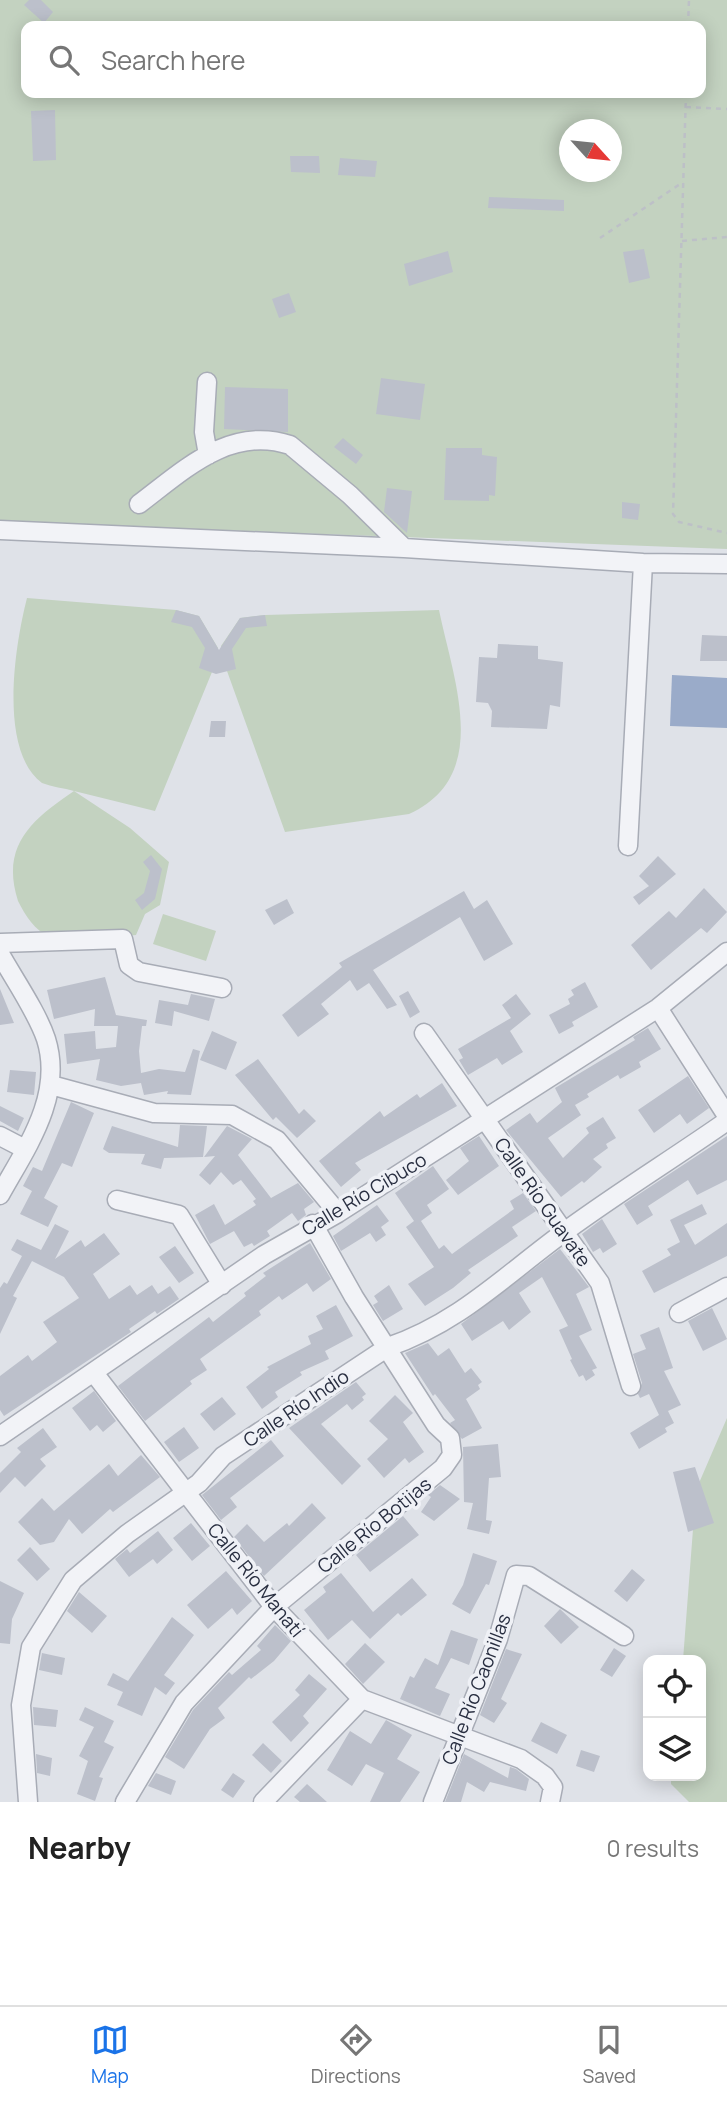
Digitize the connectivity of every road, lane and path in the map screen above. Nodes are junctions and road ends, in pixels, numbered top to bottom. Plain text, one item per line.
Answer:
1 (688, 0) edge
2 (688, 21) edge
3 (686, 98) edge
4 (686, 107) junction
5 (727, 110) edge
6 (683, 182) junction
7 (727, 237) edge
8 (600, 238) dead end
9 (681, 242) junction
10 (206, 382) dead end
11 (208, 455) junction
12 (139, 504) dead end
13 (0, 530) edge
14 (727, 533) edge
15 (404, 548) junction
16 (643, 563) junction
17 (727, 564) edge
18 (628, 846) dead end
19 (0, 943) edge
20 (727, 952) edge
21 (0, 954) edge
22 (222, 989) dead end
23 (658, 1008) junction
24 (424, 1033) dead end
25 (51, 1086) junction
26 (727, 1116) edge
27 (484, 1119) junction
28 (727, 1121) edge
29 (0, 1136) edge
30 (25, 1149) junction
31 (0, 1195) edge
32 (117, 1200) dead end
33 (338, 1213) junction
34 (313, 1224) junction
35 (565, 1231) junction
36 (222, 1285) junction
37 (727, 1287) edge
38 (679, 1313) dead end
39 (388, 1347) junction
40 (94, 1373) junction
41 (631, 1386) dead end
42 (0, 1436) edge
43 (184, 1491) junction
44 (274, 1607) junction
45 (624, 1636) dead end
46 (362, 1699) junction
47 (458, 1734) junction
48 (28, 1802) edge
49 (125, 1802) edge
50 (262, 1802) edge
51 (433, 1802) edge
52 (550, 1802) edge

1 - 2 path
3 - 4 path
4 - 5 path
4 - 6 path
6 - 8 path
6 - 9 path
7 - 9 path
9 - 14 path
10 - 11 street
11 - 12 street
11 - 15 street
13 - 15 street
15 - 16 street
16 - 17 street
16 - 18 street
19 - 22 street
20 - 23 street, Calle Río Cibuco
21 - 25 street
23 - 26 street
23 - 27 street, Calle Río Cibuco
24 - 27 street, Calle Río Guavate
25 - 30 street
25 - 33 street
27 - 33 street, Calle Río Cibuco
27 - 35 street, Calle Río Guavate
28 - 35 street, Calle Río Indio
29 - 30 street
30 - 31 street
32 - 36 street
33 - 34 street, Calle Río Cibuco
34 - 36 street, Calle Río Cibuco
34 - 39 street, Calle Río Botijas
35 - 39 street, Calle Río Indio
35 - 41 street, Calle Río Guavate
36 - 40 street, Calle Río Cibuco
37 - 38 street
39 - 43 street, Calle Río Indio
39 - 44 street, Calle Río Botijas
40 - 42 street, Calle Río Cibuco
40 - 43 street, Calle Río Manatí
43 - 44 street, Calle Río Manatí
43 - 48 street, Calle Río Indio
44 - 46 street, Calle Río Manatí
44 - 49 street, Calle Río Botijas
45 - 47 street, Calle Río Caonillas
46 - 47 street, Calle Río Manatí
46 - 50 street
47 - 51 street, Calle Río Caonillas
47 - 52 street, Calle Río Manatí

